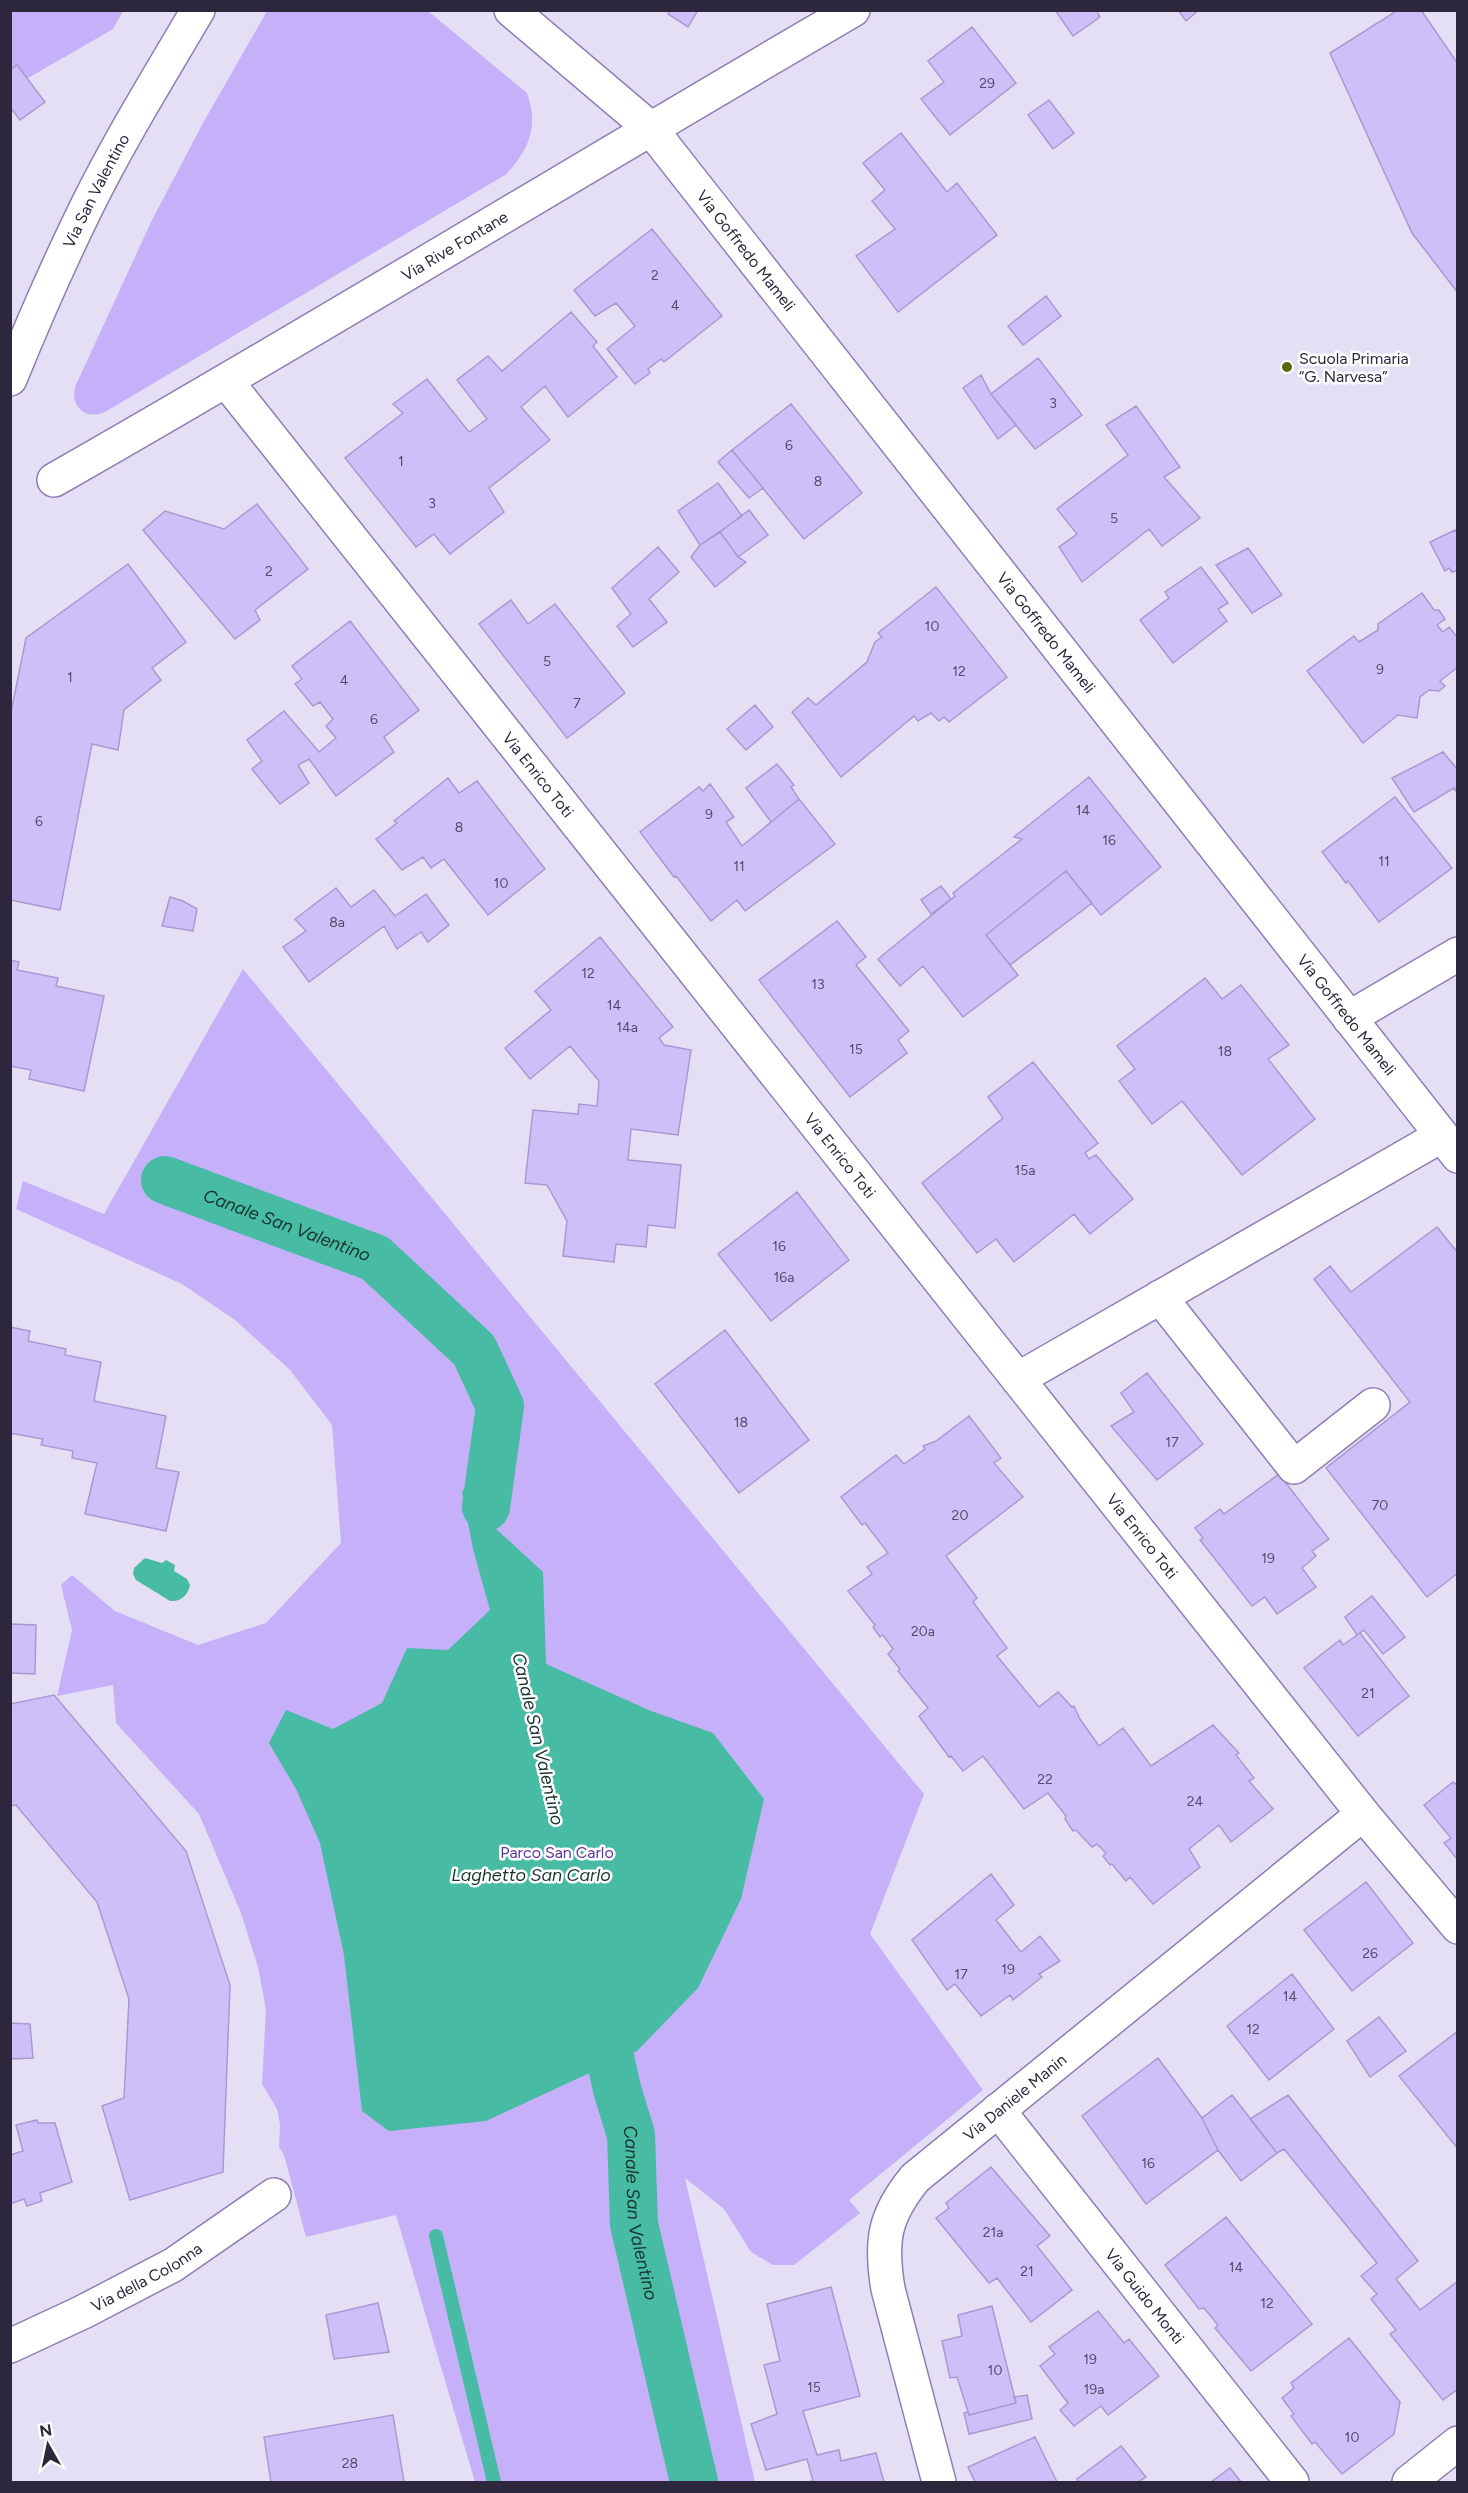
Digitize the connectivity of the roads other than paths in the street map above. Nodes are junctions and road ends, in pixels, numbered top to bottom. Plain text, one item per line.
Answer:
1 (198, 10) edge
2 (511, 10) edge
3 (853, 10) edge
4 (650, 128) junction
5 (10, 379) edge
6 (227, 382) junction
7 (54, 480) dead end
8 (1458, 954) edge
9 (1349, 1018) junction
10 (1449, 1146) edge
11 (1160, 1297) junction
12 (1018, 1379) junction
13 (1373, 1405) dead end
14 (1363, 1814) junction
15 (1458, 1927) edge
16 (998, 2110) junction
17 (274, 2195) dead end
18 (10, 2346) edge
19 (1458, 2443) edge
20 (939, 2482) edge
21 (1292, 2482) edge
22 (1409, 2482) edge

1 - 5 street, Via San Valentino
2 - 4 street, Via Goffredo Mameli
3 - 4 street, Via Rive Fontane
4 - 6 street, Via Rive Fontane
4 - 9 street, Via Goffredo Mameli
6 - 7 street, Via Rive Fontane
6 - 12 street, Via Enrico Toti
8 - 9 street
9 - 10 street, Via Goffredo Mameli
10 - 11 street, Via Goffredo Mameli
11 - 12 street, Via Goffredo Mameli
11 - 13 street
12 - 14 street, Via Enrico Toti
14 - 15 street, Via Enrico Toti
14 - 16 street, Via Daniele Manin
16 - 20 street, Via Daniele Manin
16 - 21 street, Via Guido Monti
17 - 18 street, Via della Colonna
19 - 22 street

